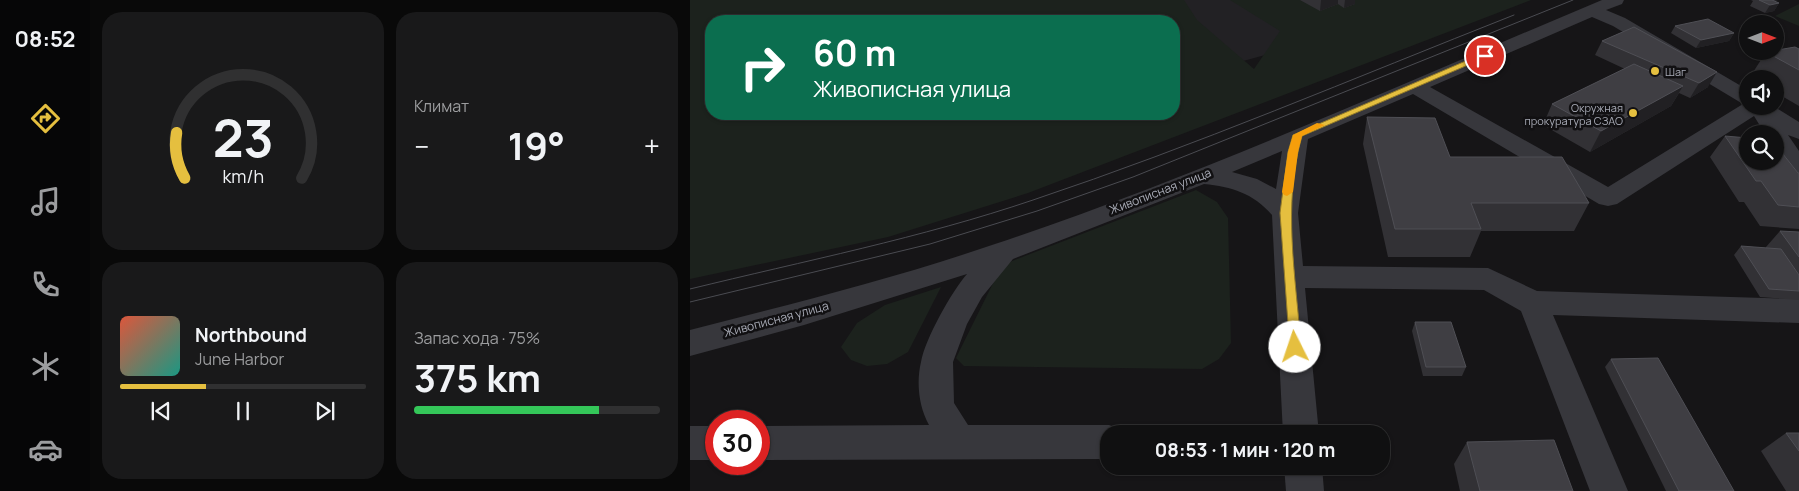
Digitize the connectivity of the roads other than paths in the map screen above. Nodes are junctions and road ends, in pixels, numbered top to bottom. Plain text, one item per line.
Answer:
1 (1616, 0) edge
2 (1591, 10) junction
3 (1414, 86) junction
4 (1739, 94) edge
5 (1742, 115) edge
6 (1763, 115) edge
7 (1772, 115) edge
8 (1799, 132) edge
9 (1298, 135) junction
10 (1799, 169) edge
11 (1202, 176) junction
12 (1285, 213) junction
13 (1004, 252) junction
14 (1290, 278) junction
15 (1533, 303) junction
16 (1799, 311) edge
17 (690, 343) edge
18 (1300, 425) edge
19 (957, 441) junction
20 (1100, 442) edge
21 (690, 443) edge
22 (705, 443) edge
23 (770, 443) edge
24 (1304, 475) edge
25 (1305, 491) edge
26 (1609, 491) edge

1 - 2 street, Живописная улица
2 - 3 street, Живописная улица
2 - 4 street
3 - 5 street
3 - 9 street, Живописная улица
6 - 10 street
7 - 8 street
9 - 11 street, Живописная улица
9 - 12 street
11 - 12 street
11 - 13 street, Живописная улица
12 - 14 street
13 - 17 street, Живописная улица
13 - 19 street
14 - 15 street
14 - 18 street
15 - 16 street
15 - 26 street
19 - 20 street
19 - 23 street
21 - 22 street
24 - 25 street

